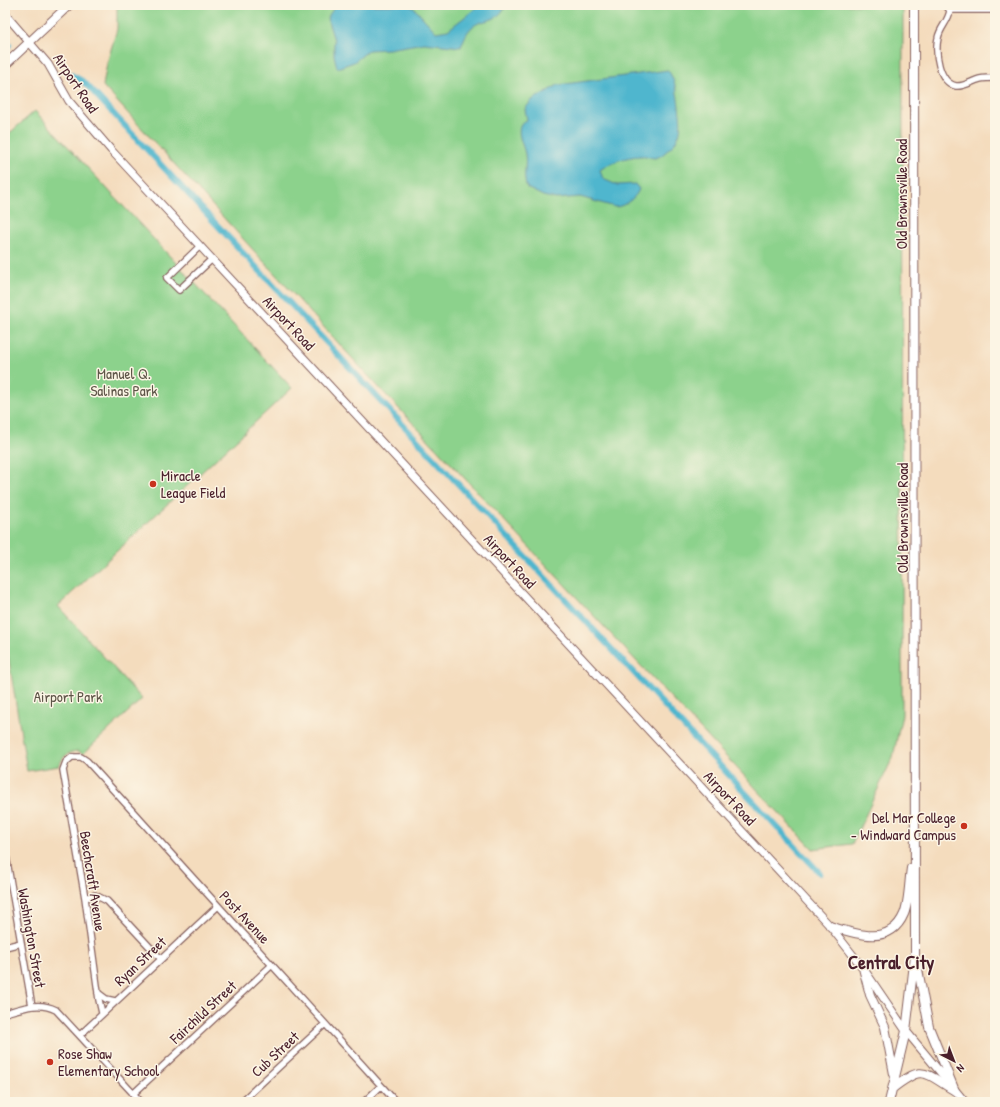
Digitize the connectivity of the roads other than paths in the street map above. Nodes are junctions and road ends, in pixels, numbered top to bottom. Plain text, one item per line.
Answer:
1 (68, 5) edge
2 (914, 5) edge
3 (945, 5) edge
4 (950, 10) junction
5 (995, 10) edge
6 (5, 14) edge
7 (30, 42) junction
8 (5, 65) edge
9 (995, 78) edge
10 (200, 246) junction
11 (212, 259) junction
12 (72, 757) joint
13 (915, 845) junction
14 (5, 850) edge
15 (8, 881) edge
16 (85, 898) junction
17 (218, 906) junction
18 (830, 926) junction
19 (21, 943) junction
20 (5, 947) edge
21 (916, 955) junction
22 (161, 959) junction
23 (272, 965) junction
24 (863, 968) junction
25 (98, 993) junction
26 (115, 1001) junction
27 (32, 1006) junction
28 (5, 1013) edge
29 (102, 1013) junction
30 (326, 1024) junction
31 (906, 1031) junction
32 (80, 1035) junction
33 (894, 1078) junction
34 (381, 1086) junction
35 (892, 1088) junction
36 (955, 1091) junction
37 (133, 1094) junction
38 (140, 1102) edge
39 (242, 1102) edge
40 (364, 1102) edge
41 (396, 1102) edge
42 (889, 1102) edge
43 (965, 1102) edge

1 - 7 main road
2 - 13 main road, Old Brownsville Road
3 - 4 street
4 - 5 street
4 - 9 street
6 - 7 street, Airport Road
7 - 8 main road
7 - 10 street, Airport Road
10 - 11 street, Airport Road
10 - 11 street
11 - 18 street, Airport Road
12 - 16 street, Beechcraft Avenue
12 - 17 street, Post Avenue
13 - 18 main road
13 - 21 main road, Old Brownsville Road
14 - 15 street, Washington Street
15 - 19 street, Washington Street
16 - 22 street
16 - 25 street, Beechcraft Avenue
17 - 22 street, Ryan Street
17 - 23 street, Post Avenue
18 - 24 street, Airport Road
19 - 20 street
19 - 27 street, Washington Street
21 - 31 main road, Old Brownsville Road
21 - 36 main road
22 - 26 street, Ryan Street
23 - 30 street, Post Avenue
23 - 37 street, Fairchild Street
24 - 31 street, Airport Road
24 - 33 main road
25 - 26 street
25 - 29 street, Beechcraft Avenue
26 - 29 street, Ryan Street
27 - 28 street
27 - 32 street
29 - 32 street, Ryan Street
30 - 34 street, Post Avenue
30 - 39 street, Cub Street
31 - 33 main road, Old Brownsville Road
31 - 36 street, Airport Road
32 - 37 street
33 - 35 main road, Old Brownsville Road
34 - 40 street
34 - 41 street, Post Avenue
35 - 36 main road
35 - 42 main road, Old Brownsville Road
36 - 43 street, Airport Road
37 - 38 street

